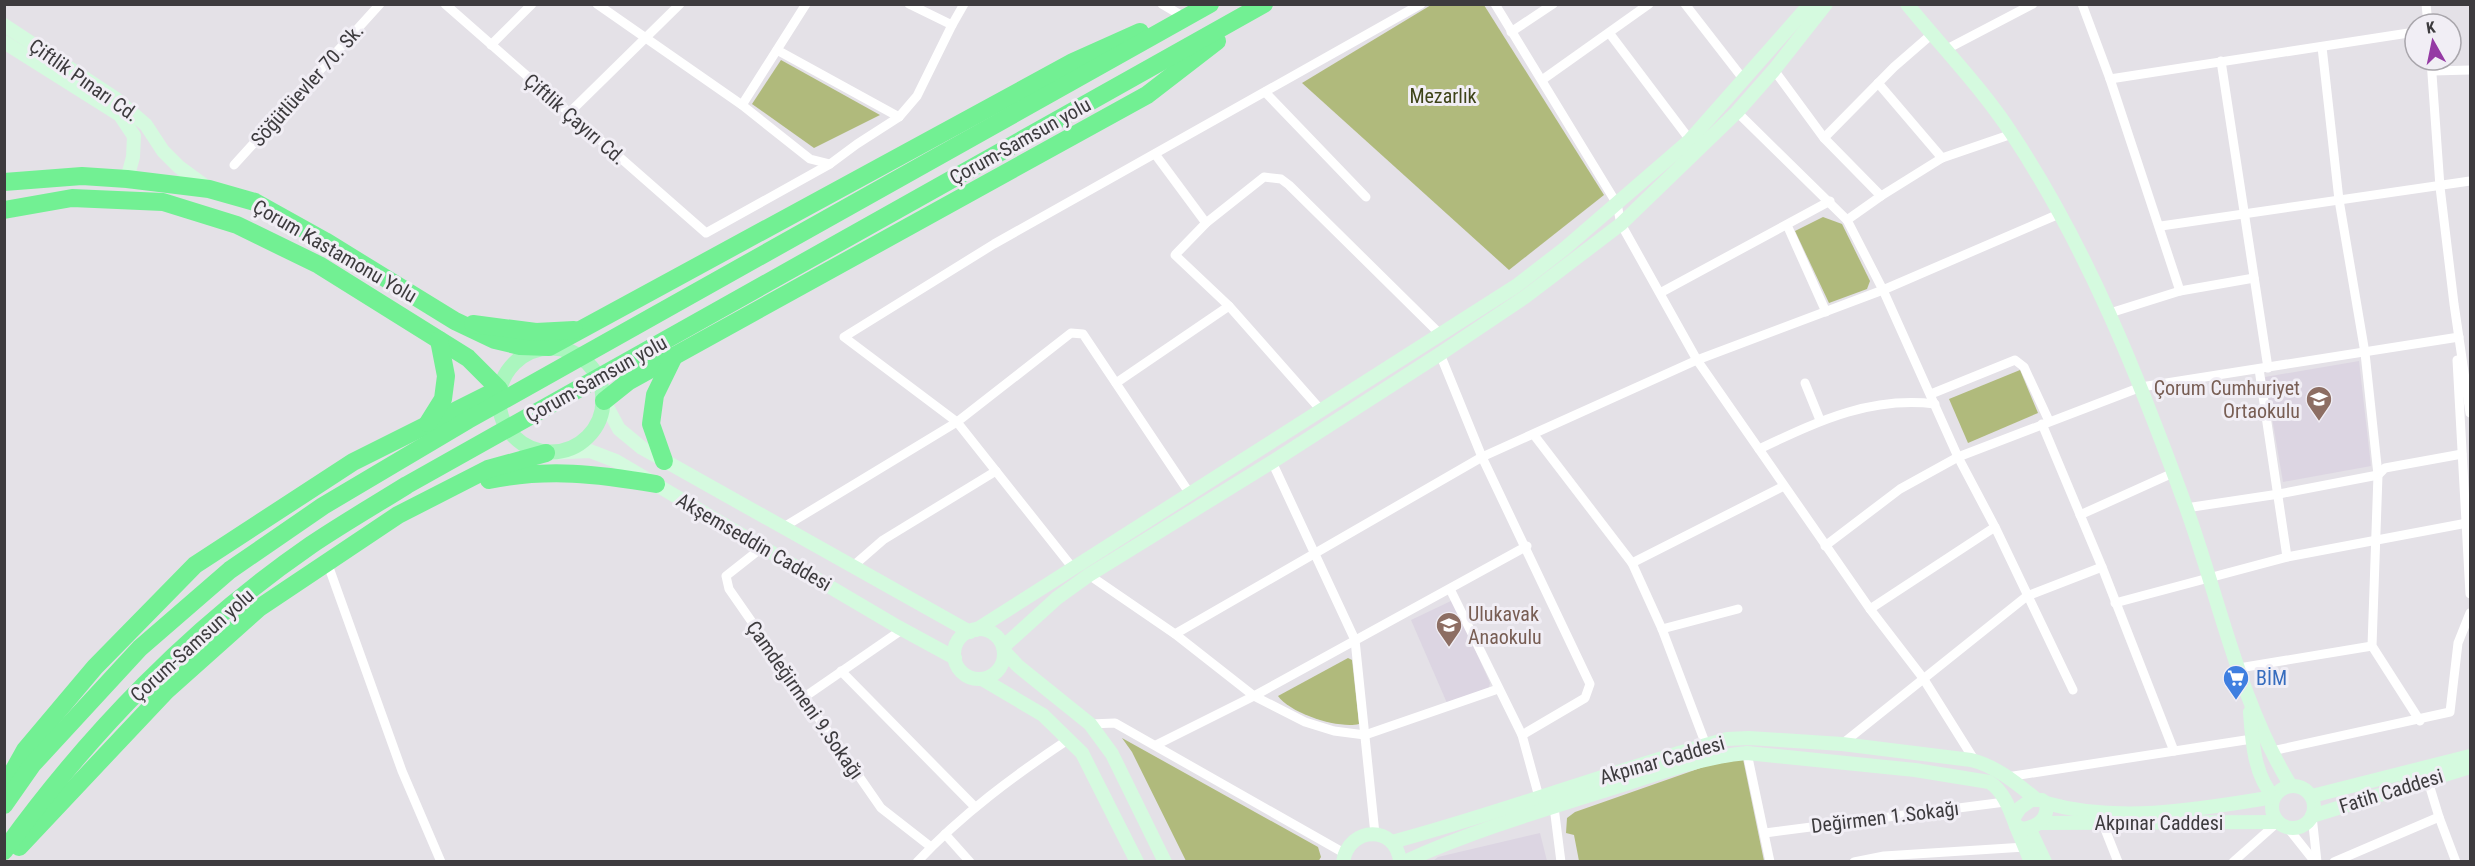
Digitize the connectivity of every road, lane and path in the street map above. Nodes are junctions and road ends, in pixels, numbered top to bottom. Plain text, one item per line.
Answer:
1 (380, 4) edge
2 (445, 4) edge
3 (532, 4) edge
4 (597, 4) edge
5 (680, 4) edge
6 (806, 4) edge
7 (909, 4) edge
8 (964, 4) edge
9 (1162, 4) edge
10 (1200, 4) edge
11 (1210, 4) edge
12 (1265, 4) edge
13 (1421, 4) edge
14 (1495, 4) edge
15 (1553, 4) edge
16 (1649, 4) edge
17 (1685, 4) edge
18 (1810, 4) edge
19 (1826, 4) edge
20 (1906, 4) edge
21 (2033, 4) edge
22 (2082, 4) edge
23 (1179, 14) junction
24 (4, 25) edge
25 (952, 25) junction
26 (1511, 32) junction
27 (1610, 34) junction
28 (1932, 34) junction
29 (2403, 34) edge
30 (646, 38) junction
31 (4, 42) edge
32 (491, 45) junction
33 (2322, 47) junction
34 (777, 50) junction
35 (1945, 50) junction
36 (2221, 62) junction
37 (1774, 70) junction
38 (2433, 72) edge
39 (2110, 79) junction
40 (1542, 80) junction
41 (1744, 80) junction
42 (1878, 83) junction
43 (1265, 92) junction
44 (742, 105) junction
45 (1737, 112) junction
46 (569, 113) junction
47 (899, 117) junction
48 (2012, 134) junction
49 (1824, 138) junction
50 (1690, 140) junction
51 (1155, 154) junction
52 (1942, 158) junction
53 (830, 164) junction
54 (234, 165) dead end
55 (127, 179) junction
56 (4, 182) edge
57 (2470, 182) edge
58 (2440, 187) junction
59 (209, 189) junction
60 (1366, 196) dead end
61 (1881, 196) junction
62 (2339, 200) junction
63 (1830, 201) junction
64 (1617, 204) junction
65 (8, 210) edge
66 (2059, 214) junction
67 (2244, 214) junction
68 (1847, 220) junction
69 (1206, 223) junction
70 (1621, 224) junction
71 (1787, 225) junction
72 (2161, 226) junction
73 (2253, 278) junction
74 (1883, 290) junction
75 (2180, 291) junction
76 (1660, 293) junction
77 (1229, 306) junction
78 (1826, 312) junction
79 (2110, 313) junction
80 (455, 321) junction
81 (582, 329) junction
82 (1440, 334) junction
83 (2457, 338) junction
84 (439, 340) junction
85 (549, 347) junction
86 (2365, 353) junction
87 (1440, 354) junction
88 (674, 356) junction
89 (1697, 360) junction
90 (2263, 369) junction
91 (1116, 382) junction
92 (1805, 384) dead end
93 (2141, 387) junction
94 (499, 388) junction
95 (1931, 394) junction
96 (604, 401) junction
97 (1935, 404) junction
98 (1320, 409) junction
99 (2470, 413) edge
100 (1820, 420) junction
101 (957, 422) junction
102 (2045, 422) junction
103 (427, 424) junction
104 (1534, 435) junction
105 (1759, 449) junction
106 (546, 453) junction
107 (2462, 454) junction
108 (1482, 457) junction
109 (1958, 457) junction
110 (664, 461) junction
111 (1272, 462) junction
112 (996, 471) junction
113 (2173, 473) junction
114 (2378, 475) junction
115 (656, 484) junction
116 (1784, 486) junction
117 (452, 488) junction
118 (1190, 494) junction
119 (2279, 494) junction
120 (2186, 508) junction
121 (2080, 515) junction
122 (2466, 523) junction
123 (1995, 527) junction
124 (782, 528) junction
125 (2374, 540) junction
126 (764, 546) junction
127 (1527, 546) junction
128 (1825, 546) junction
129 (1314, 555) junction
130 (2287, 557) junction
131 (327, 562) junction
132 (1632, 563) junction
133 (852, 567) junction
134 (1072, 567) junction
135 (2102, 567) junction
136 (1089, 574) junction
137 (2209, 578) junction
138 (1450, 589) junction
139 (2470, 594) edge
140 (2027, 596) junction
141 (2115, 603) junction
142 (1738, 609) dead end
143 (1870, 609) junction
144 (2470, 613) edge
145 (1662, 629) junction
146 (903, 630) junction
147 (973, 631) junction
148 (1174, 634) junction
149 (1355, 640) junction
150 (2372, 646) junction
151 (1003, 649) junction
152 (955, 658) junction
153 (2239, 668) junction
154 (842, 671) junction
155 (1923, 678) junction
156 (982, 679) junction
157 (1498, 689) junction
158 (2073, 690) dead end
159 (1254, 696) junction
160 (803, 698) junction
161 (2250, 701) junction
162 (2420, 721) junction
163 (1090, 724) junction
164 (1365, 735) junction
165 (1522, 735) junction
166 (1069, 739) junction
167 (2252, 739) junction
168 (1842, 744) junction
169 (1156, 745) junction
170 (1706, 745) junction
171 (2272, 751) junction
172 (2174, 752) junction
173 (1747, 753) junction
174 (2469, 758) edge
175 (1975, 761) junction
176 (2007, 777) junction
177 (2428, 781) junction
178 (2291, 786) junction
179 (4, 787) edge
180 (2312, 796) junction
181 (1539, 797) junction
182 (2274, 797) junction
183 (2041, 801) junction
184 (2006, 802) junction
185 (4, 805) edge
186 (975, 807) junction
187 (1554, 807) junction
188 (2313, 816) junction
189 (2439, 817) junction
190 (2024, 824) junction
191 (2103, 824) junction
192 (2283, 825) junction
193 (1765, 833) junction
194 (945, 834) junction
195 (1375, 834) junction
196 (1392, 842) junction
197 (931, 847) junction
198 (2025, 847) junction
199 (4, 851) edge
200 (1343, 859) edge
201 (5, 861) edge
202 (441, 861) edge
203 (917, 861) edge
204 (970, 861) edge
205 (1137, 861) edge
206 (1165, 861) edge
207 (1402, 861) edge
208 (1561, 861) edge
209 (1770, 861) edge
210 (1854, 861) edge
211 (2031, 861) edge
212 (2044, 861) edge
213 (2118, 861) edge
214 (2233, 861) edge
215 (2316, 861) edge
216 (2334, 861) edge
217 (2456, 861) edge

1 - 54 street, Söğütlüevler 70. Sk.
2 - 32 street, Çiftlik Çayırı Cd.
3 - 32 street
4 - 30 street
5 - 30 street
6 - 34 street
7 - 25 street
8 - 25 street
9 - 23 street
10 - 23 highway
11 - 185 highway, Çorum-Samsun yolu
12 - 88 highway
12 - 199 highway, Çorum-Samsun yolu
13 - 43 street
14 - 26 street
15 - 26 street
16 - 27 street
17 - 41 street
18 - 41 street
19 - 37 street
20 - 28 street
21 - 35 street
22 - 39 street
23 - 81 highway
24 - 59 street, Çiftlik Pınarı Cd.
25 - 47 street
26 - 40 street
27 - 40 street
27 - 50 street
28 - 35 street
28 - 42 street
29 - 33 street
30 - 44 street
30 - 46 street
31 - 55 street, Çiftlik Pınarı Cd.
32 - 46 street, Çiftlik Çayırı Cd.
33 - 36 street
33 - 62 street
34 - 44 street
34 - 47 street
35 - 48 street
36 - 39 street
36 - 67 street
37 - 45 street
37 - 49 street
38 - 58 street
39 - 72 street
40 - 64 street
41 - 50 street
42 - 49 street
42 - 52 street
43 - 51 street
43 - 60 street
44 - 53 street
45 - 63 street
45 - 70 street
46 - 53 street, Çiftlik Çayırı Cd.
47 - 53 street
48 - 52 street
48 - 66 street
49 - 61 street
50 - 64 street
51 - 69 street
51 - 101 street
52 - 61 street
55 - 56 highway, Çorum Kastamonu Yolu
55 - 59 highway, Çorum Kastamonu Yolu
57 - 58 street
58 - 62 street
58 - 83 street
59 - 80 highway, Çorum Kastamonu Yolu
61 - 68 street
62 - 67 street
62 - 86 street
63 - 68 street
63 - 71 street
64 - 70 street
64 - 82 street
65 - 84 highway, Çorum Kastamonu Yolu
66 - 74 street
66 - 79 street
67 - 72 street
67 - 73 street
68 - 74 street
69 - 77 street
69 - 82 street
70 - 76 street
70 - 87 street
71 - 76 street
71 - 78 street
72 - 75 street
73 - 75 street
73 - 90 street
74 - 78 street
74 - 95 street
75 - 79 street
76 - 89 street
77 - 91 street
77 - 98 street
78 - 89 street
79 - 93 street
80 - 81 highway
80 - 85 highway, Çorum Kastamonu Yolu
81 - 85 highway
82 - 98 street
83 - 86 street
83 - 99 street
83 - 107 street
84 - 94 highway, Çorum Kastamonu Yolu
84 - 103 highway
85 - 94 main road
85 - 96 main road
86 - 90 street
86 - 114 street
87 - 108 street
87 - 111 street
88 - 96 highway
88 - 110 highway
89 - 104 street
89 - 105 street
90 - 93 street
90 - 119 street
91 - 101 street
91 - 118 street
92 - 100 street
93 - 102 street
93 - 113 street
94 - 103 highway
94 - 106 main road
95 - 97 street
95 - 102 street
96 - 106 main road
96 - 110 street, Akşemseddin Caddesi
97 - 100 street
97 - 109 street
98 - 118 street
100 - 105 street
101 - 112 street
101 - 124 street
102 - 109 street
102 - 121 street
103 - 179 highway
104 - 108 street
104 - 132 street
105 - 116 street
106 - 115 street, Akşemseddin Caddesi
106 - 117 highway
107 - 114 street
107 - 122 street
108 - 127 street
108 - 129 street
109 - 123 street
109 - 128 street
110 - 124 street, Akşemseddin Caddesi
111 - 129 street
111 - 136 street
112 - 133 street
112 - 134 street
113 - 120 street
113 - 121 street
114 - 119 street
114 - 125 street
115 - 117 highway
115 - 126 street, Akşemseddin Caddesi
116 - 128 street
116 - 132 street
117 - 131 highway
118 - 134 street
119 - 120 street
119 - 130 street
120 - 137 street
121 - 135 street
122 - 125 street
122 - 139 street
123 - 140 street
123 - 143 street
124 - 133 street, Akşemseddin Caddesi
125 - 130 street
125 - 150 street
126 - 146 street, Akşemseddin Caddesi
126 - 160 street, Çamdeğirmeni 9.Sokağı
127 - 138 street
127 - 165 street
128 - 143 street
129 - 148 street
129 - 149 street
130 - 137 street
131 - 201 highway
131 - 202 street
132 - 145 street
133 - 147 street, Akşemseddin Caddesi
134 - 147 street
135 - 140 street
135 - 141 street
136 - 148 street
136 - 151 street
137 - 141 street
137 - 153 street
138 - 149 street
138 - 157 street
140 - 155 street
140 - 158 street
141 - 172 street
142 - 145 street
143 - 155 street
144 - 162 street
145 - 170 street
146 - 152 street, Akşemseddin Caddesi
146 - 154 street
147 - 151 street
147 - 152 street
148 - 159 street
149 - 159 street
149 - 164 street
150 - 153 street
150 - 162 street
151 - 156 street
151 - 163 street
152 - 156 street
153 - 161 street
154 - 160 street
154 - 186 street
155 - 168 street
155 - 175 street
156 - 166 street
157 - 164 street
157 - 165 street
159 - 164 street
159 - 169 street
160 - 197 street, Çamdeğirmeni 9.Sokağı
161 - 167 street
161 - 171 street
162 - 171 street
163 - 169 street
163 - 206 street
164 - 195 street
165 - 181 street
166 - 186 street
166 - 205 street
167 - 172 street
167 - 182 street
168 - 170 street, Akpınar Caddesi
168 - 175 street, Akpınar Caddesi
169 - 200 street
170 - 181 street, Akpınar Caddesi
171 - 178 street
172 - 176 street
173 - 184 street, Akpınar Caddesi
173 - 187 street, Akpınar Caddesi
173 - 193 street
174 - 177 street, Fatih Caddesi
174 - 180 street, Fatih Caddesi
175 - 176 street, Akpınar Caddesi
176 - 183 street, Akpınar Caddesi
177 - 188 street, Fatih Caddesi
177 - 189 street
178 - 180 street
178 - 182 street
180 - 188 street
181 - 196 street, Akpınar Caddesi
182 - 183 street, Akpınar Caddesi
182 - 192 street
183 - 190 street
183 - 190 street
184 - 190 street, Akpınar Caddesi
184 - 193 street, Değirmen 1.Sokağı
186 - 194 street
187 - 207 street, Akpınar Caddesi
187 - 208 street
188 - 192 street
188 - 215 street
189 - 216 street
189 - 217 street
190 - 191 street, Akpınar Caddesi
190 - 198 street
190 - 212 street
191 - 192 street, Akpınar Caddesi
191 - 213 street
192 - 214 street
192 - 215 street
193 - 209 street
194 - 197 street
194 - 204 street
195 - 196 street
195 - 200 street
196 - 207 street
197 - 203 street
198 - 210 street
198 - 211 street

